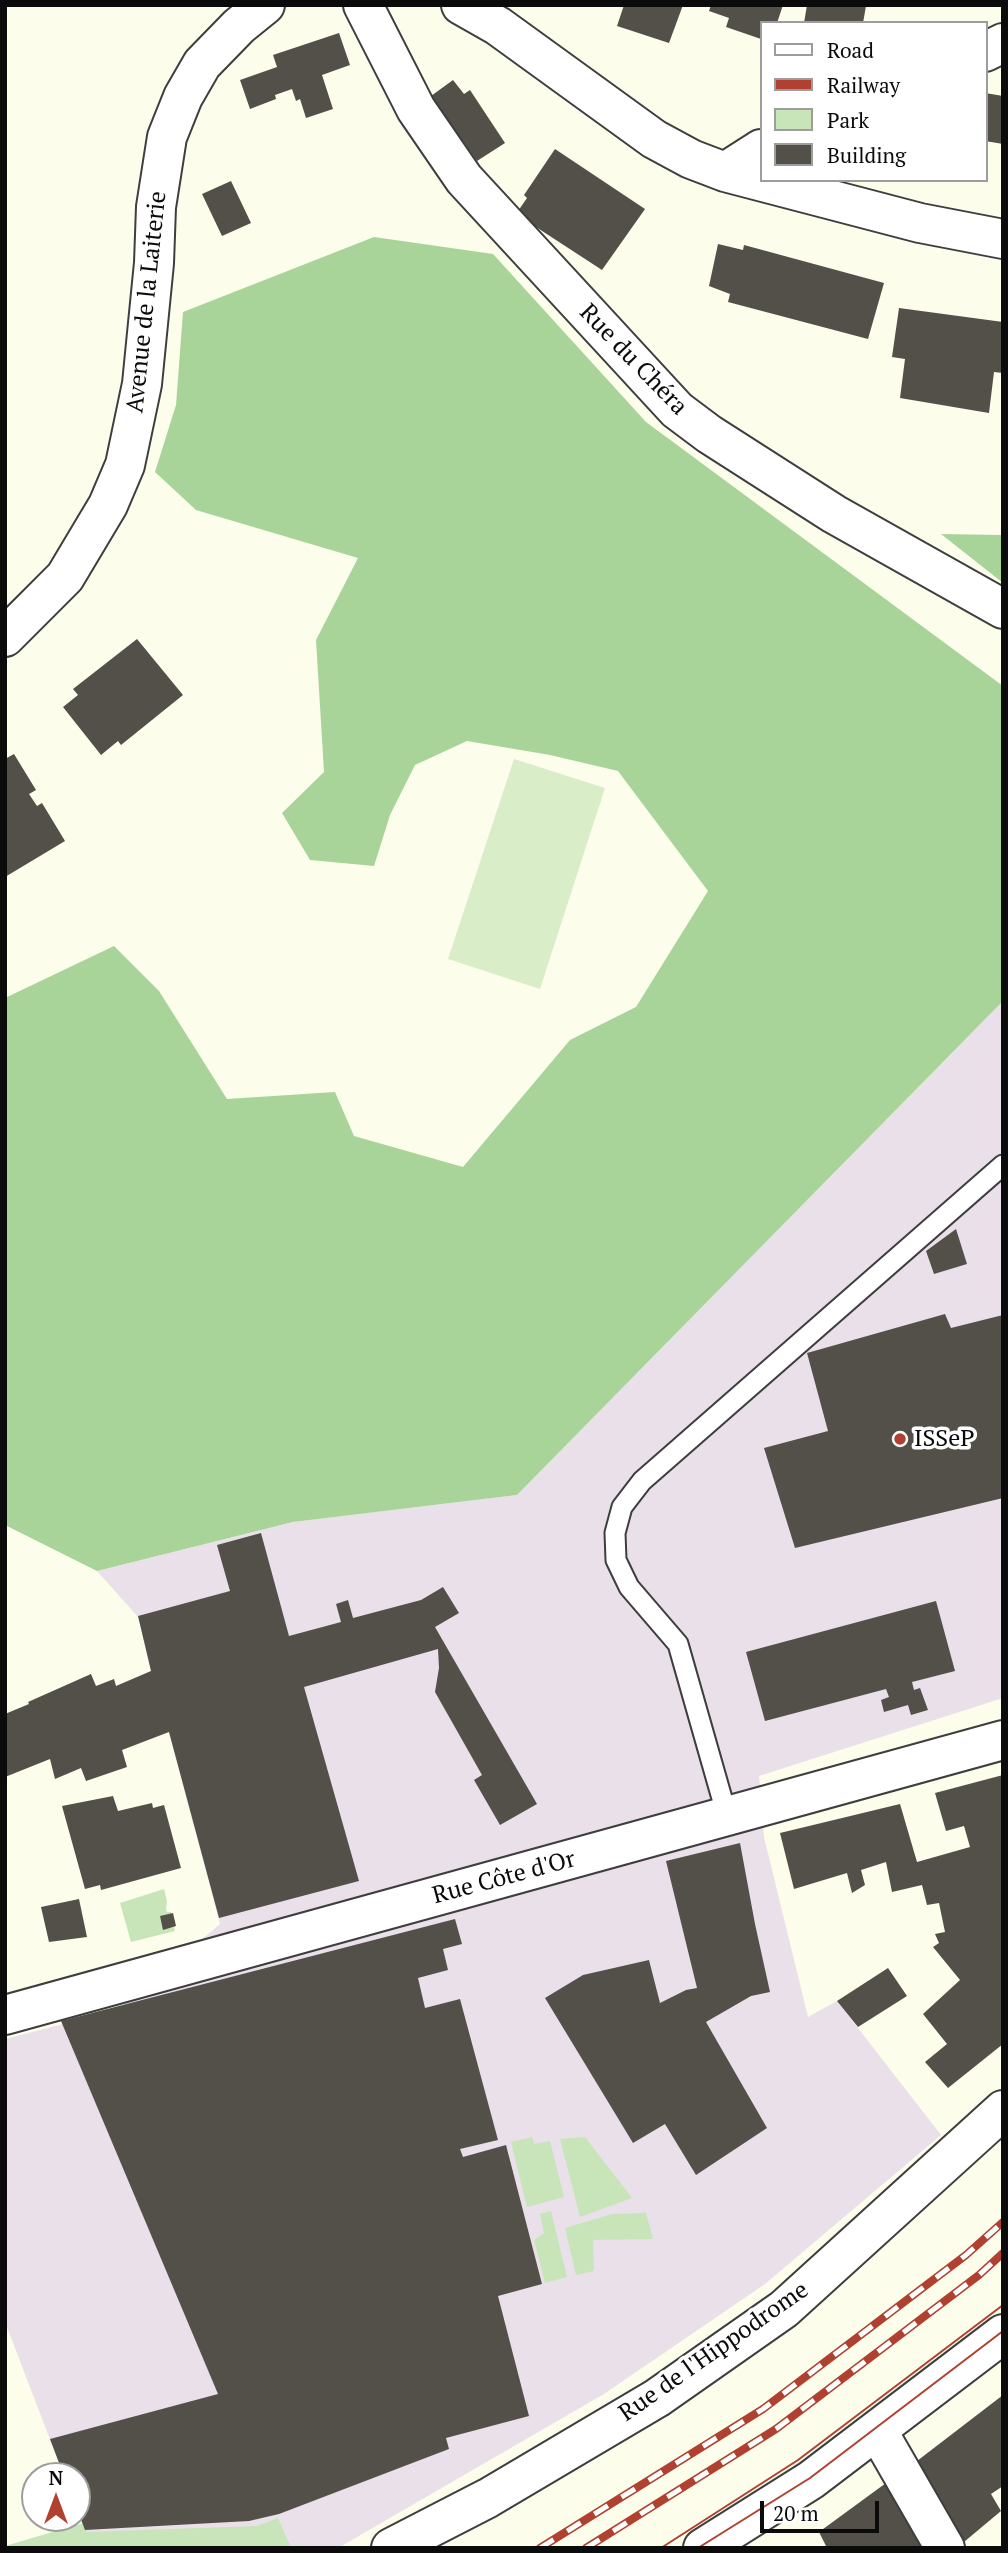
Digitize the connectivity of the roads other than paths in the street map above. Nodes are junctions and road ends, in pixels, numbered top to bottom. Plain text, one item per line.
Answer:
1 (265, 5) edge
2 (363, 5) edge
3 (461, 5) edge
4 (1003, 43) edge
5 (987, 51) edge
6 (760, 150) edge
7 (725, 172) junction
8 (760, 181) edge
9 (763, 182) edge
10 (1003, 239) edge
11 (1003, 609) edge
12 (5, 637) edge
13 (1003, 1165) edge
14 (1003, 1740) edge
15 (727, 1816) junction
16 (5, 2015) edge
17 (1003, 2110) edge
18 (1003, 2334) edge
19 (877, 2430) junction
20 (391, 2548) edge
21 (702, 2548) edge
22 (945, 2548) edge

1 - 12 street, Avenue de la Laiterie
2 - 11 street, Rue du Chéra
3 - 7 street
4 - 5 street
6 - 7 street
7 - 8 street
9 - 10 street
13 - 15 lane
14 - 15 street, Rue Côte d'Or
15 - 16 street, Rue Côte d'Or
17 - 20 street, Rue de l'Hippodrome
18 - 19 street
19 - 21 street
19 - 22 street

